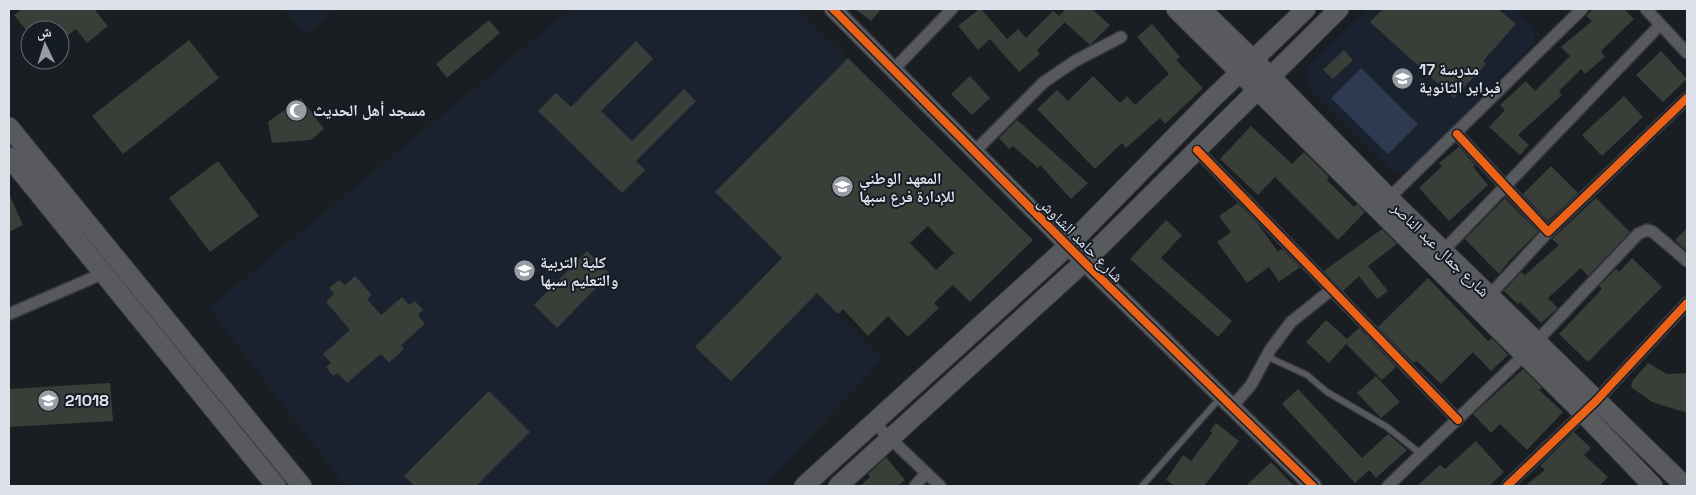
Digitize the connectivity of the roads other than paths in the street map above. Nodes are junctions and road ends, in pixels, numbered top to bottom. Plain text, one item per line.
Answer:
1 (833, 9) edge
2 (952, 9) edge
3 (1176, 9) edge
4 (1200, 9) edge
5 (1306, 9) edge
6 (1339, 9) edge
7 (1582, 9) edge
8 (1646, 9) edge
9 (1660, 25) junction
10 (1121, 37) dead end
11 (1687, 53) edge
12 (1253, 59) junction
13 (894, 69) junction
14 (1239, 73) junction
15 (1270, 76) junction
16 (1256, 90) junction
17 (1687, 98) edge
18 (9, 127) edge
19 (1457, 134) junction
20 (1197, 150) junction
21 (974, 152) junction
22 (9, 157) edge
23 (1506, 186) junction
24 (1389, 198) junction
25 (1548, 232) junction
26 (1068, 246) junction
27 (1443, 251) junction
28 (1687, 261) edge
29 (1084, 262) junction
30 (104, 272) junction
31 (1332, 290) junction
32 (1489, 296) junction
33 (1687, 303) edge
34 (9, 314) edge
35 (1536, 342) junction
36 (1266, 356) junction
37 (1524, 356) junction
38 (1226, 402) junction
39 (1590, 407) junction
40 (1458, 420) junction
41 (873, 422) junction
42 (890, 438) junction
43 (1422, 454) junction
44 (926, 473) junction
45 (276, 486) edge
46 (302, 486) edge
47 (804, 486) edge
48 (838, 486) edge
49 (915, 486) edge
50 (940, 486) edge
51 (1142, 486) edge
52 (1313, 486) edge
53 (1388, 486) edge
54 (1507, 486) edge
55 (1653, 486) edge
56 (1685, 486) edge

1 - 13 street, شارع حامد الشاوش
2 - 13 street
3 - 14 main road, شارع جمال عبد الناصر
4 - 12 main road, شارع جمال عبد الناصر
5 - 12 main road
6 - 15 main road
7 - 19 street
8 - 9 street
9 - 11 street
9 - 23 street
10 - 21 street
12 - 14 main road
12 - 15 main road, شارع جمال عبد الناصر
13 - 21 street, شارع حامد الشاوش
14 - 16 main road, شارع جمال عبد الناصر
14 - 26 main road
15 - 16 main road
15 - 24 main road, شارع جمال عبد الناصر
16 - 20 main road
16 - 37 main road, شارع جمال عبد الناصر
17 - 25 street
18 - 46 main road
19 - 23 street
19 - 24 street
20 - 29 main road
20 - 31 street
21 - 26 street, شارع حامد الشاوش
22 - 30 main road
23 - 25 street
23 - 27 street
24 - 27 main road, شارع جمال عبد الناصر
25 - 32 street
26 - 29 street, شارع حامد الشاوش
26 - 41 main road
27 - 32 main road, شارع جمال عبد الناصر
28 - 35 street
29 - 38 street, شارع حامد الشاوش
29 - 42 main road
30 - 34 street
30 - 45 main road
31 - 36 street
31 - 40 street
32 - 35 main road, شارع جمال عبد الناصر
33 - 39 street
35 - 39 main road, شارع جمال عبد الناصر
36 - 38 street
36 - 43 lane
37 - 39 main road, شارع جمال عبد الناصر
37 - 40 street
38 - 51 lane
38 - 52 street, شارع حامد الشاوش
39 - 54 street
39 - 55 main road, شارع جمال عبد الناصر
39 - 56 main road, شارع جمال عبد الناصر
40 - 43 street
41 - 42 street
41 - 47 main road
42 - 44 street
42 - 48 main road
43 - 53 street
44 - 49 street
44 - 50 street

